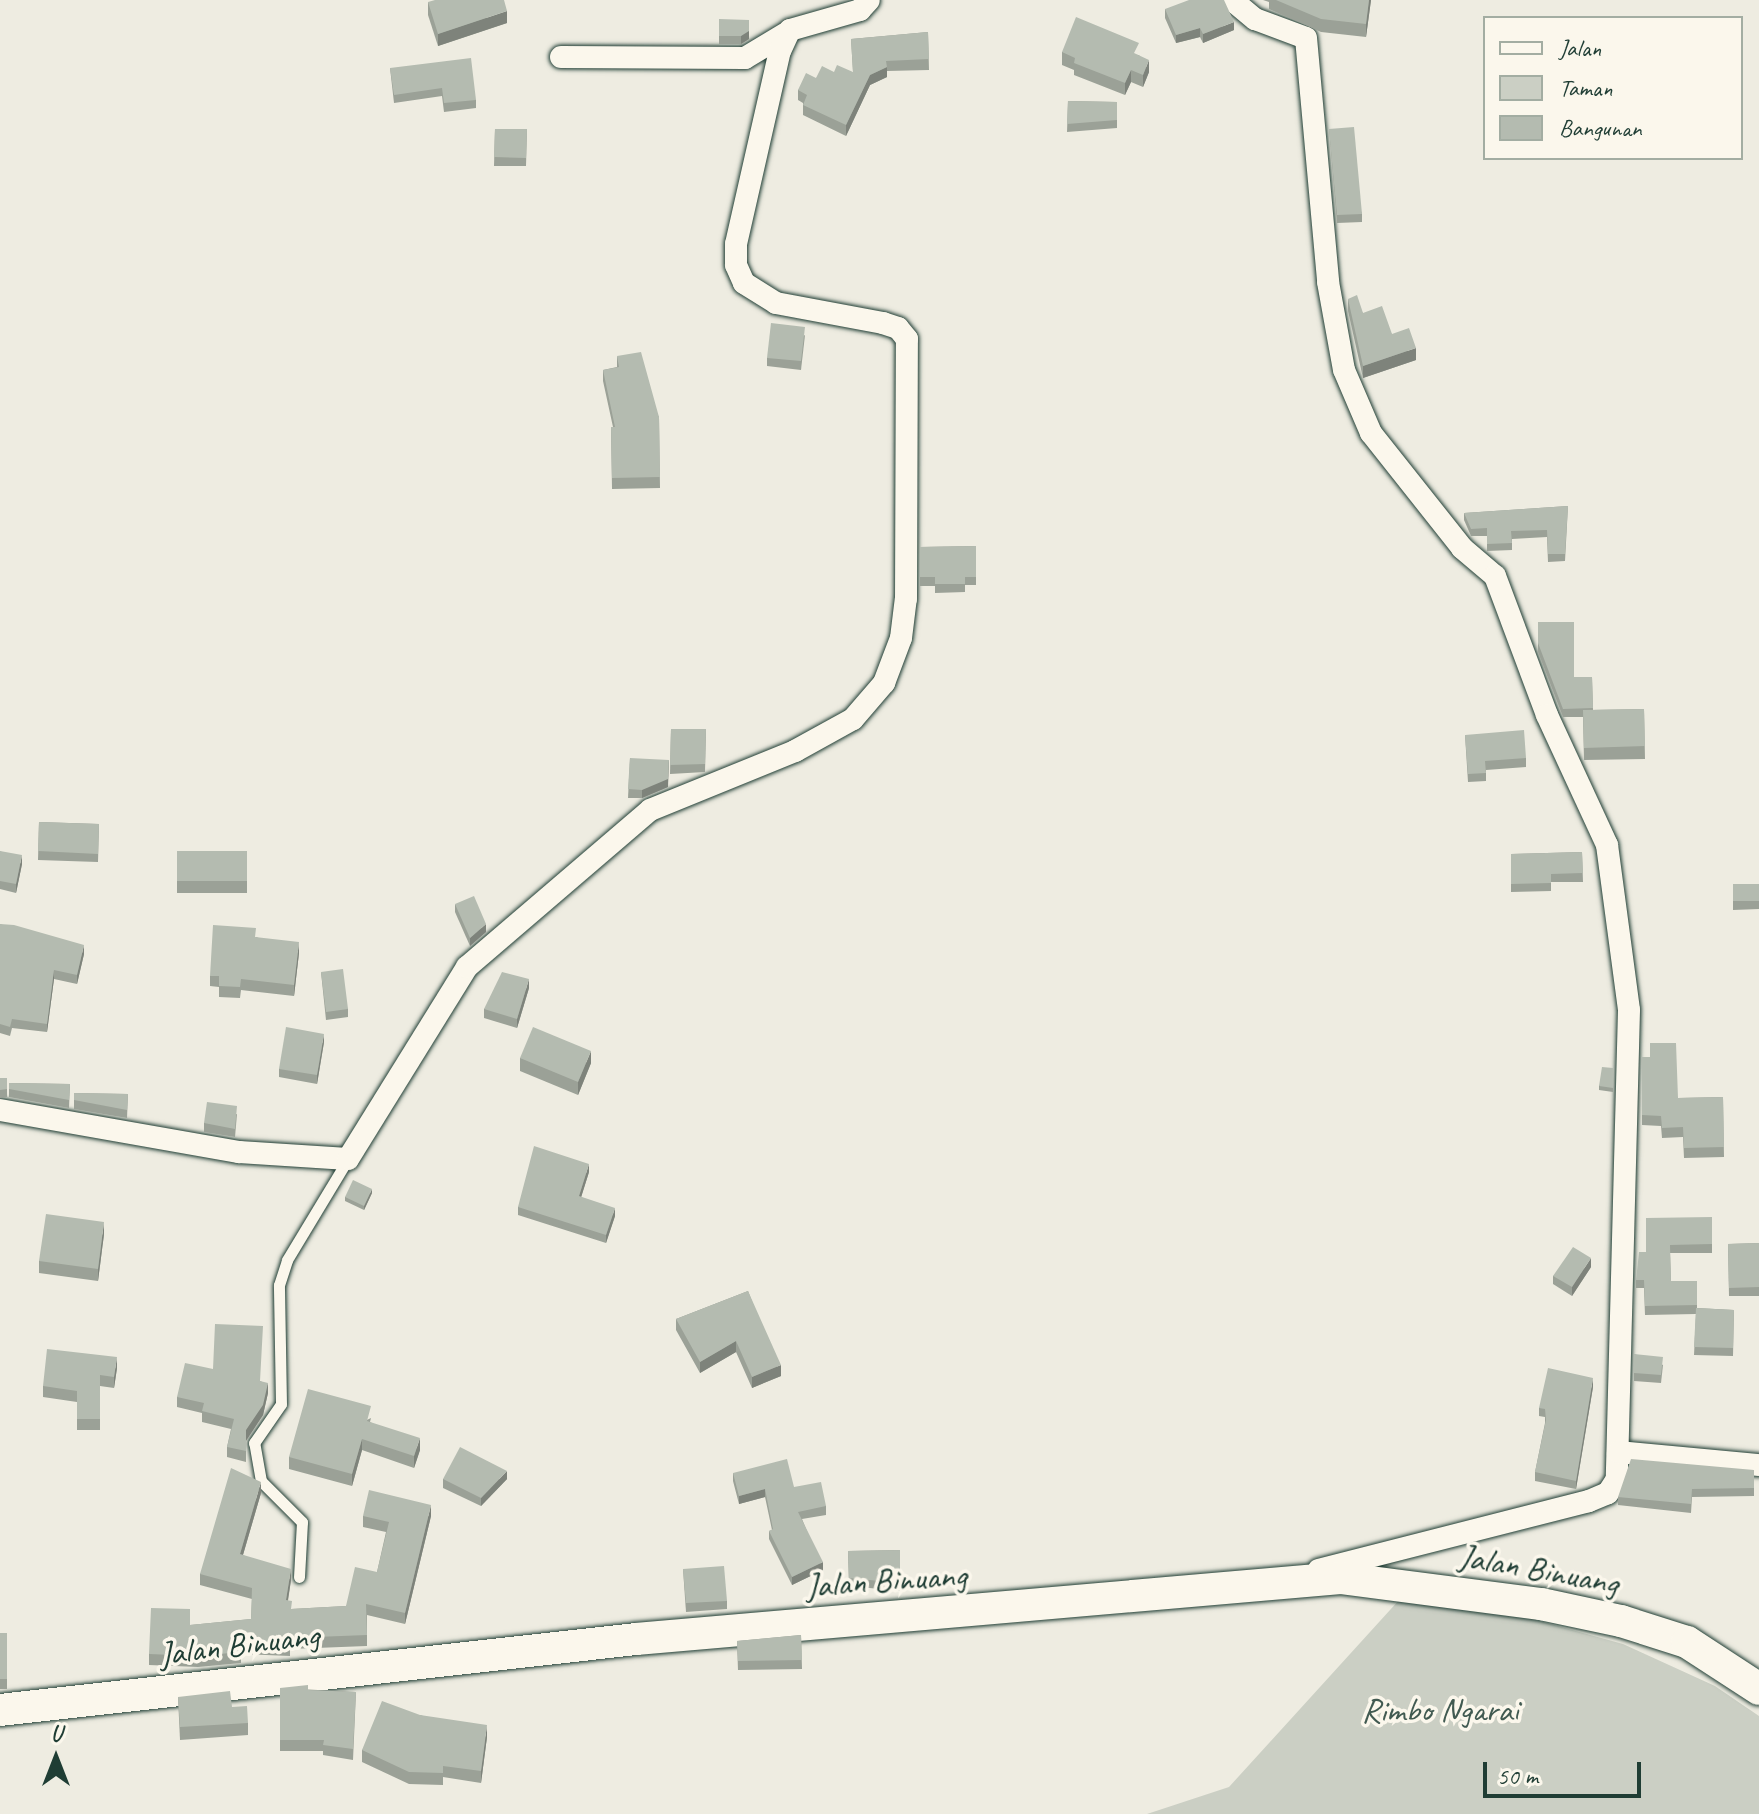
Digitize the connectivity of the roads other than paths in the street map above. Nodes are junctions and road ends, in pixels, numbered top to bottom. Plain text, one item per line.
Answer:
1 (869, 0) edge
2 (1232, 0) edge
3 (790, 30) junction
4 (561, 57) dead end
5 (0, 1110) edge
6 (348, 1159) junction
7 (1618, 1452) junction
8 (1759, 1465) edge
9 (299, 1577) dead end
10 (1283, 1579) junction
11 (1759, 1689) edge
12 (0, 1710) edge

1 - 3 street
2 - 7 street
3 - 4 street
3 - 6 street
5 - 6 street
6 - 9 lane
7 - 8 street
7 - 10 street
10 - 11 main road, Jalan Binuang
10 - 12 main road, Jalan Binuang

